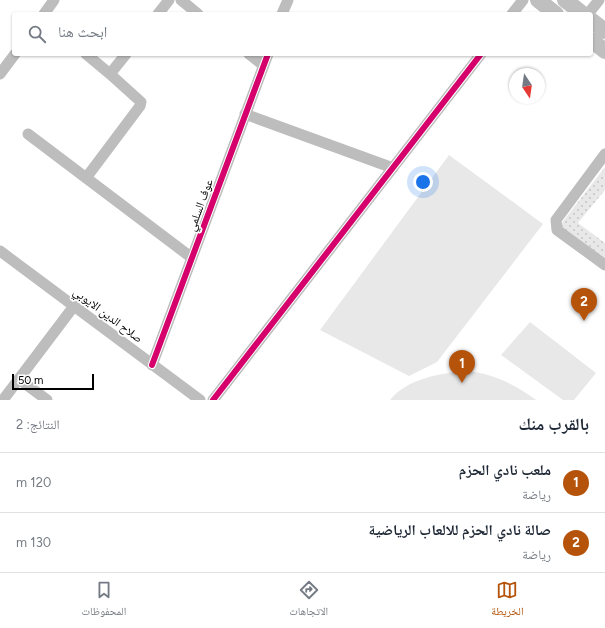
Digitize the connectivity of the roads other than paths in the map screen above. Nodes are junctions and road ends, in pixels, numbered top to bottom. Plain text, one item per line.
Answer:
1 (54, 0) edge
2 (169, 0) edge
3 (181, 0) edge
4 (288, 0) edge
5 (523, 0) edge
6 (538, 0) edge
7 (565, 0) edge
8 (599, 0) edge
9 (45, 12) edge
10 (160, 12) edge
11 (196, 12) edge
12 (283, 12) edge
13 (514, 12) edge
14 (553, 12) edge
15 (580, 12) edge
16 (590, 12) edge
17 (593, 22) edge
18 (605, 31) edge
19 (593, 42) edge
20 (605, 51) edge
21 (14, 56) edge
22 (88, 56) edge
23 (124, 56) edge
24 (251, 56) edge
25 (267, 56) edge
26 (479, 56) edge
27 (263, 66) junction
28 (0, 74) edge
29 (110, 74) junction
30 (245, 114) junction
31 (28, 134) dead end
32 (605, 154) edge
33 (393, 168) junction
34 (86, 178) junction
35 (1, 254) edge
36 (192, 258) junction
37 (605, 265) edge
38 (74, 306) junction
39 (152, 365) junction
40 (19, 379) junction
41 (3, 400) edge
42 (47, 400) edge
43 (200, 400) edge
44 (213, 400) edge

1 - 9 street
2 - 10 street
3 - 11 street
4 - 12 street
5 - 13 street
6 - 14 street
7 - 15 street
8 - 16 street
17 - 18 street
19 - 20 street
21 - 28 street
22 - 29 street
23 - 29 street
24 - 27 street
25 - 27 street, عوف السلمي
26 - 33 street
27 - 30 street, عوف السلمي
29 - 34 street
30 - 33 street
30 - 36 street, عوف السلمي
31 - 34 street
32 - 37 street
33 - 44 street
34 - 36 street
35 - 38 street, صلاح الدين الايوبي
36 - 39 street, عوف السلمي
38 - 39 street, صلاح الدين الايوبي
38 - 40 street
39 - 43 street, صلاح الدين الايوبي
40 - 41 street
40 - 42 street

